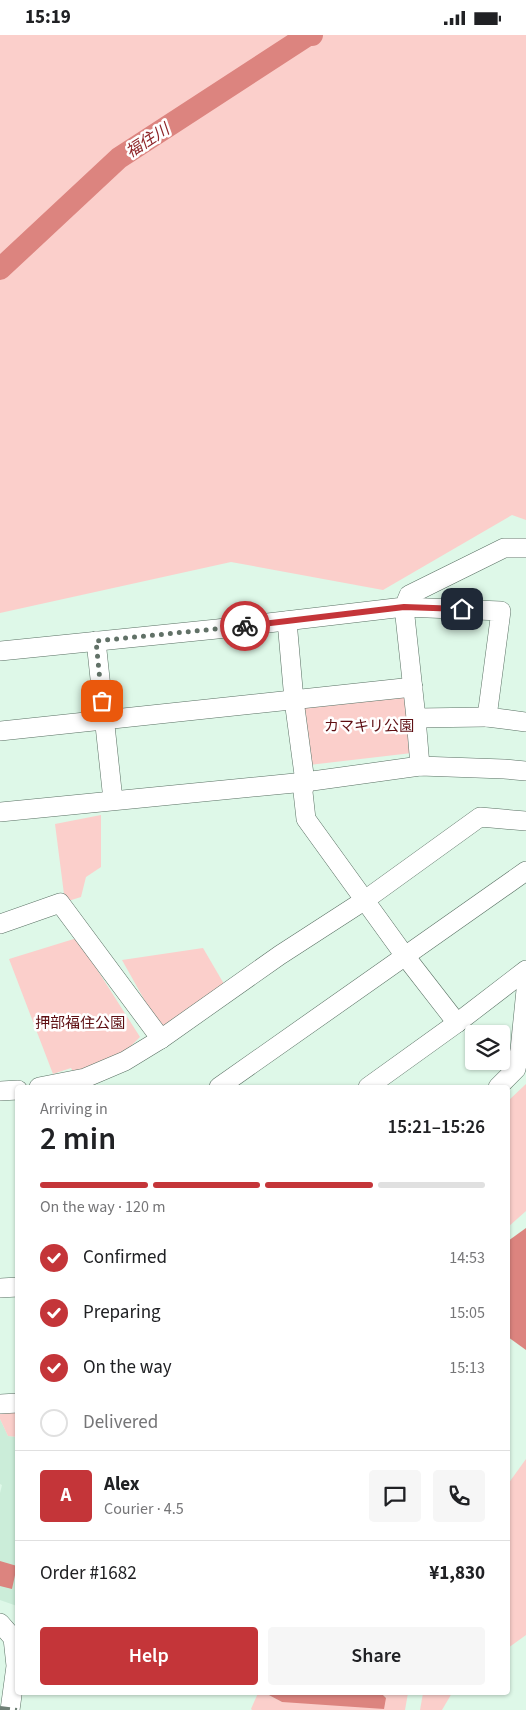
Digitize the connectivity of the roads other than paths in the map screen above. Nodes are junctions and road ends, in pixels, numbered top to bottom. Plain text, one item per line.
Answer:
1 (526, 548) edge
2 (404, 607) junction
3 (288, 621) junction
4 (96, 641) junction
5 (0, 651) edge
6 (413, 687) junction
7 (294, 699) junction
8 (486, 717) junction
9 (416, 719) junction
10 (104, 720) junction
11 (526, 721) edge
12 (0, 731) edge
13 (420, 766) junction
14 (526, 771) edge
15 (305, 782) junction
16 (113, 800) junction
17 (0, 812) edge
18 (526, 821) edge
19 (526, 871) edge
20 (365, 900) junction
21 (0, 924) edge
22 (405, 956) junction
23 (526, 970) edge
24 (526, 990) edge
25 (457, 1023) junction
26 (161, 1039) junction
27 (88, 1083) edge
28 (64, 1085) edge
29 (222, 1085) edge
30 (374, 1085) edge
31 (500, 1085) edge
32 (15, 1090) edge
33 (0, 1091) edge
34 (15, 1287) edge
35 (0, 1288) edge
36 (15, 1403) edge
37 (0, 1404) edge
38 (0, 1623) edge
39 (15, 1657) edge
40 (15, 1673) edge
41 (10, 1710) edge

1 - 2 street
2 - 3 street
2 - 6 street
2 - 8 street
3 - 4 street
3 - 7 street
4 - 5 street
4 - 10 street
6 - 7 street
6 - 9 street
7 - 10 street
7 - 15 street
8 - 9 street
8 - 11 street
9 - 13 street
10 - 12 street
10 - 16 street
13 - 14 street
13 - 15 street
15 - 16 street
15 - 20 street
16 - 17 street
18 - 20 street
19 - 22 street
20 - 22 street
20 - 26 street
21 - 26 street
22 - 25 street
22 - 29 street
23 - 25 street
24 - 31 street
25 - 30 street
26 - 27 street
27 - 28 street
32 - 33 street
34 - 35 street
36 - 37 street
38 - 39 street
40 - 41 street

